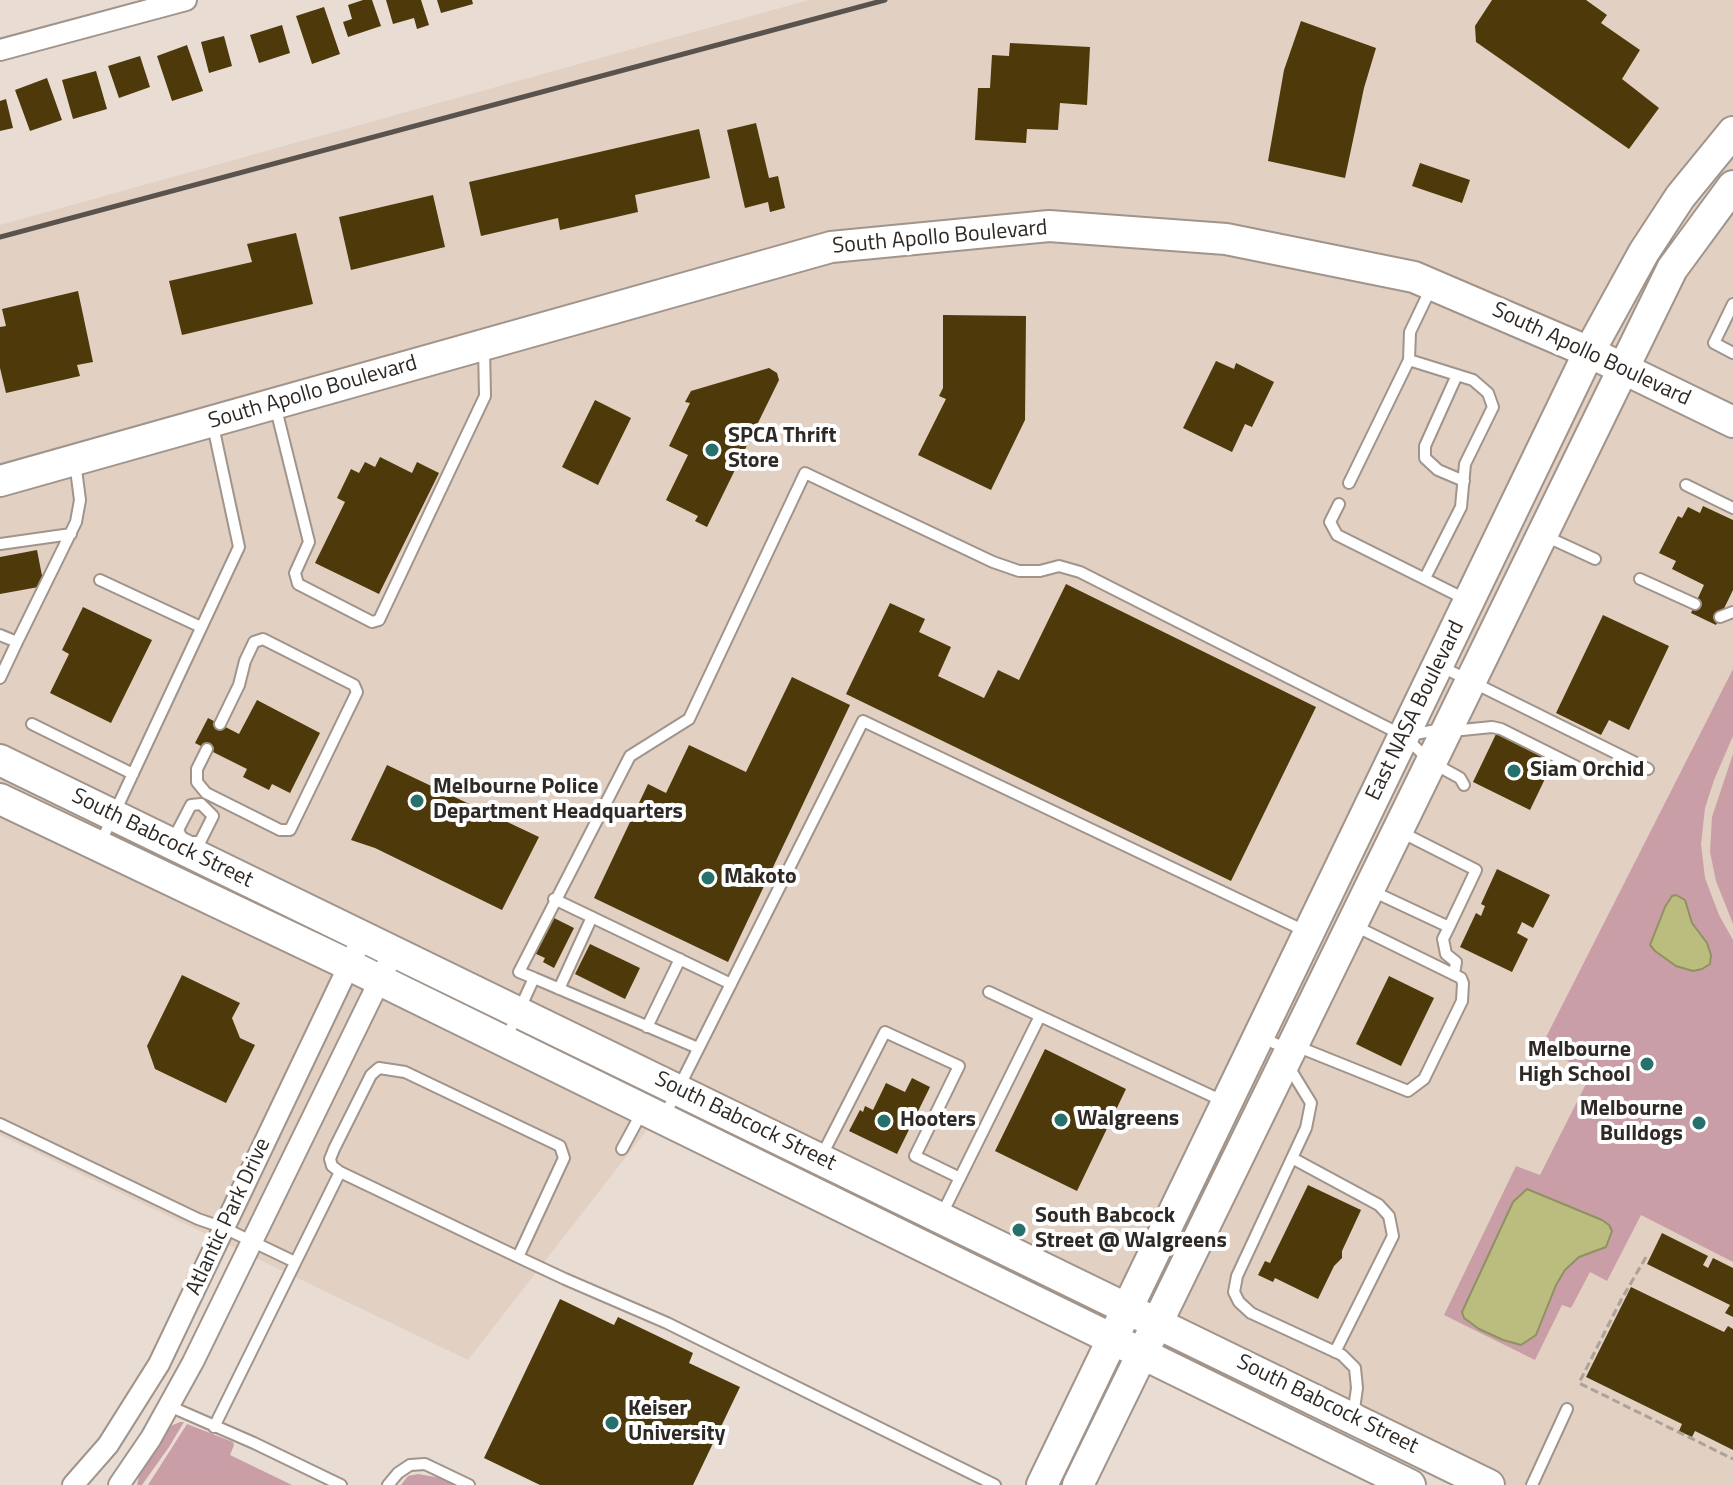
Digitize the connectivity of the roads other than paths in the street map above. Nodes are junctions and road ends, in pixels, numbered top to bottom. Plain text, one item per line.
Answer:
1 (186, 0) edge
2 (0, 50) edge
3 (1730, 140) edge
4 (1733, 186) edge
5 (1433, 284) junction
6 (1733, 304) edge
7 (1728, 328) edge
8 (484, 344) junction
9 (1589, 352) junction
10 (1733, 353) edge
11 (1409, 360) junction
12 (1623, 368) junction
13 (1457, 375) junction
14 (275, 403) junction
15 (212, 421) junction
16 (1733, 422) edge
17 (75, 459) junction
18 (0, 481) edge
19 (1464, 481) junction
20 (1349, 483) dead end
21 (1686, 485) dead end
22 (1339, 504) dead end
23 (1733, 508) edge
24 (71, 534) junction
25 (1542, 534) junction
26 (0, 544) edge
27 (1595, 559) dead end
28 (1425, 578) junction
29 (1640, 579) dead end
30 (100, 580) dead end
31 (1469, 601) junction
32 (1695, 604) dead end
33 (1733, 612) edge
34 (1720, 617) dead end
35 (201, 627) junction
36 (0, 635) edge
37 (17, 642) junction
38 (1438, 666) junction
39 (0, 678) edge
40 (1470, 681) junction
41 (32, 724) dead end
42 (220, 724) dead end
43 (1447, 728) junction
44 (1404, 736) junction
45 (207, 749) dead end
46 (0, 760) edge
47 (1431, 762) junction
48 (1577, 767) dead end
49 (1648, 769) dead end
50 (133, 774) junction
51 (1464, 785) dead end
52 (0, 799) edge
53 (204, 799) junction
54 (114, 816) junction
55 (1397, 830) junction
56 (99, 846) junction
57 (176, 859) junction
58 (1368, 889) junction
59 (554, 899) junction
60 (592, 917) junction
61 (1352, 924) junction
62 (1449, 927) junction
63 (1309, 933) junction
64 (363, 936) junction
65 (394, 951) junction
66 (680, 959) junction
67 (349, 965) junction
68 (1454, 974) junction
69 (534, 978) junction
70 (379, 979) junction
71 (731, 984) junction
72 (559, 989) junction
73 (989, 992) dead end
74 (518, 1012) junction
75 (1040, 1016) junction
76 (647, 1027) junction
77 (1259, 1036) junction
78 (505, 1041) junction
79 (698, 1048) junction
80 (1289, 1050) junction
81 (678, 1090) junction
82 (1227, 1103) junction
83 (654, 1114) junction
84 (0, 1124) edge
85 (622, 1149) dead end
86 (1292, 1158) junction
87 (820, 1159) junction
88 (340, 1172) junction
89 (960, 1178) junction
90 (940, 1217) junction
91 (224, 1228) junction
92 (252, 1241) junction
93 (518, 1257) junction
94 (295, 1262) junction
95 (1128, 1309) junction
96 (1157, 1323) junction
97 (1113, 1339) junction
98 (1335, 1352) junction
99 (1142, 1354) junction
100 (143, 1391) junction
101 (169, 1406) junction
102 (1567, 1409) dead end
103 (1353, 1417) junction
104 (214, 1427) junction
105 (73, 1485) edge
106 (119, 1485) edge
107 (341, 1485) edge
108 (388, 1485) edge
109 (469, 1485) edge
110 (995, 1485) edge
111 (1042, 1485) edge
112 (1078, 1485) edge
113 (1410, 1485) edge
114 (1489, 1485) edge
115 (1532, 1485) edge

1 - 2 street
3 - 9 main road, East NASA Boulevard
4 - 12 main road, East NASA Boulevard
5 - 8 main road, South Apollo Boulevard
5 - 9 main road, South Apollo Boulevard
5 - 11 lane
6 - 7 lane
7 - 10 lane
8 - 14 main road, South Apollo Boulevard
8 - 14 lane
9 - 12 main road, South Apollo Boulevard
9 - 31 main road, East NASA Boulevard
11 - 13 lane
11 - 20 lane
12 - 16 main road, South Apollo Boulevard
12 - 25 main road, East NASA Boulevard
13 - 19 lane
13 - 19 lane
14 - 15 main road, South Apollo Boulevard
15 - 17 main road, South Apollo Boulevard
15 - 35 lane
17 - 18 main road, South Apollo Boulevard
17 - 24 lane
19 - 28 lane
21 - 23 lane
22 - 28 lane
24 - 26 lane
24 - 37 lane
25 - 27 lane
25 - 40 main road, East NASA Boulevard
28 - 31 lane
29 - 32 lane
30 - 35 lane
31 - 38 main road, East NASA Boulevard
33 - 34 lane
35 - 50 lane
36 - 37 lane
37 - 39 lane
38 - 40 lane
38 - 44 main road, East NASA Boulevard
40 - 43 main road, East NASA Boulevard
40 - 49 lane
41 - 50 lane
42 - 53 lane
43 - 44 lane
43 - 47 main road, East NASA Boulevard
43 - 48 lane
44 - 47 lane
44 - 59 lane
44 - 63 main road, East NASA Boulevard
45 - 53 lane
46 - 54 main road, South Babcock Street
47 - 51 lane
47 - 55 main road, East NASA Boulevard
50 - 54 lane
52 - 56 main road, South Babcock Street
53 - 57 lane
53 - 57 lane
54 - 56 lane
54 - 57 main road, South Babcock Street
55 - 58 main road, East NASA Boulevard
55 - 62 lane
56 - 57 main road, South Babcock Street
57 - 64 main road, South Babcock Street
57 - 67 main road, South Babcock Street
58 - 61 main road, East NASA Boulevard
58 - 62 lane
59 - 60 lane
59 - 69 lane
60 - 66 lane
60 - 72 lane
61 - 68 lane
61 - 80 main road, East NASA Boulevard
62 - 68 lane
63 - 71 lane
63 - 77 main road, East NASA Boulevard
64 - 65 main road, South Babcock Street
64 - 67 street, Atlantic Park Drive
65 - 70 street, Atlantic Park Drive
65 - 74 main road, South Babcock Street
66 - 71 lane
66 - 76 lane
67 - 70 main road, South Babcock Street
67 - 91 street, Atlantic Park Drive
68 - 80 lane
69 - 72 lane
69 - 74 lane
70 - 78 main road, South Babcock Street
70 - 92 street, Atlantic Park Drive
71 - 79 lane
72 - 76 lane
73 - 75 lane
74 - 78 lane
74 - 81 main road, South Babcock Street
75 - 82 lane
75 - 89 lane
76 - 79 lane
77 - 80 lane
77 - 82 main road, East NASA Boulevard
78 - 83 main road, South Babcock Street
79 - 81 lane
80 - 86 lane
80 - 96 main road, East NASA Boulevard
81 - 83 lane
81 - 87 main road, South Babcock Street
82 - 95 main road, East NASA Boulevard
83 - 85 lane
83 - 97 main road, South Babcock Street
84 - 91 lane
86 - 98 lane
86 - 98 lane
87 - 89 lane
87 - 90 main road, South Babcock Street
88 - 93 lane
88 - 93 lane
88 - 94 lane
89 - 90 lane
90 - 95 main road, South Babcock Street
91 - 92 lane
91 - 100 street, Atlantic Park Drive
92 - 94 lane
92 - 101 street, Atlantic Park Drive
93 - 110 lane
94 - 104 lane
95 - 96 main road, South Babcock Street
95 - 97 main road
96 - 99 main road, East NASA Boulevard
96 - 103 main road, South Babcock Street
97 - 99 main road, South Babcock Street
97 - 111 main road
98 - 103 lane
99 - 112 main road, East NASA Boulevard
99 - 113 main road, South Babcock Street
100 - 101 street
100 - 105 street, Atlantic Park Drive
101 - 104 lane
101 - 106 street, Atlantic Park Drive
102 - 115 lane
103 - 114 main road, South Babcock Street
104 - 107 lane
108 - 109 lane

